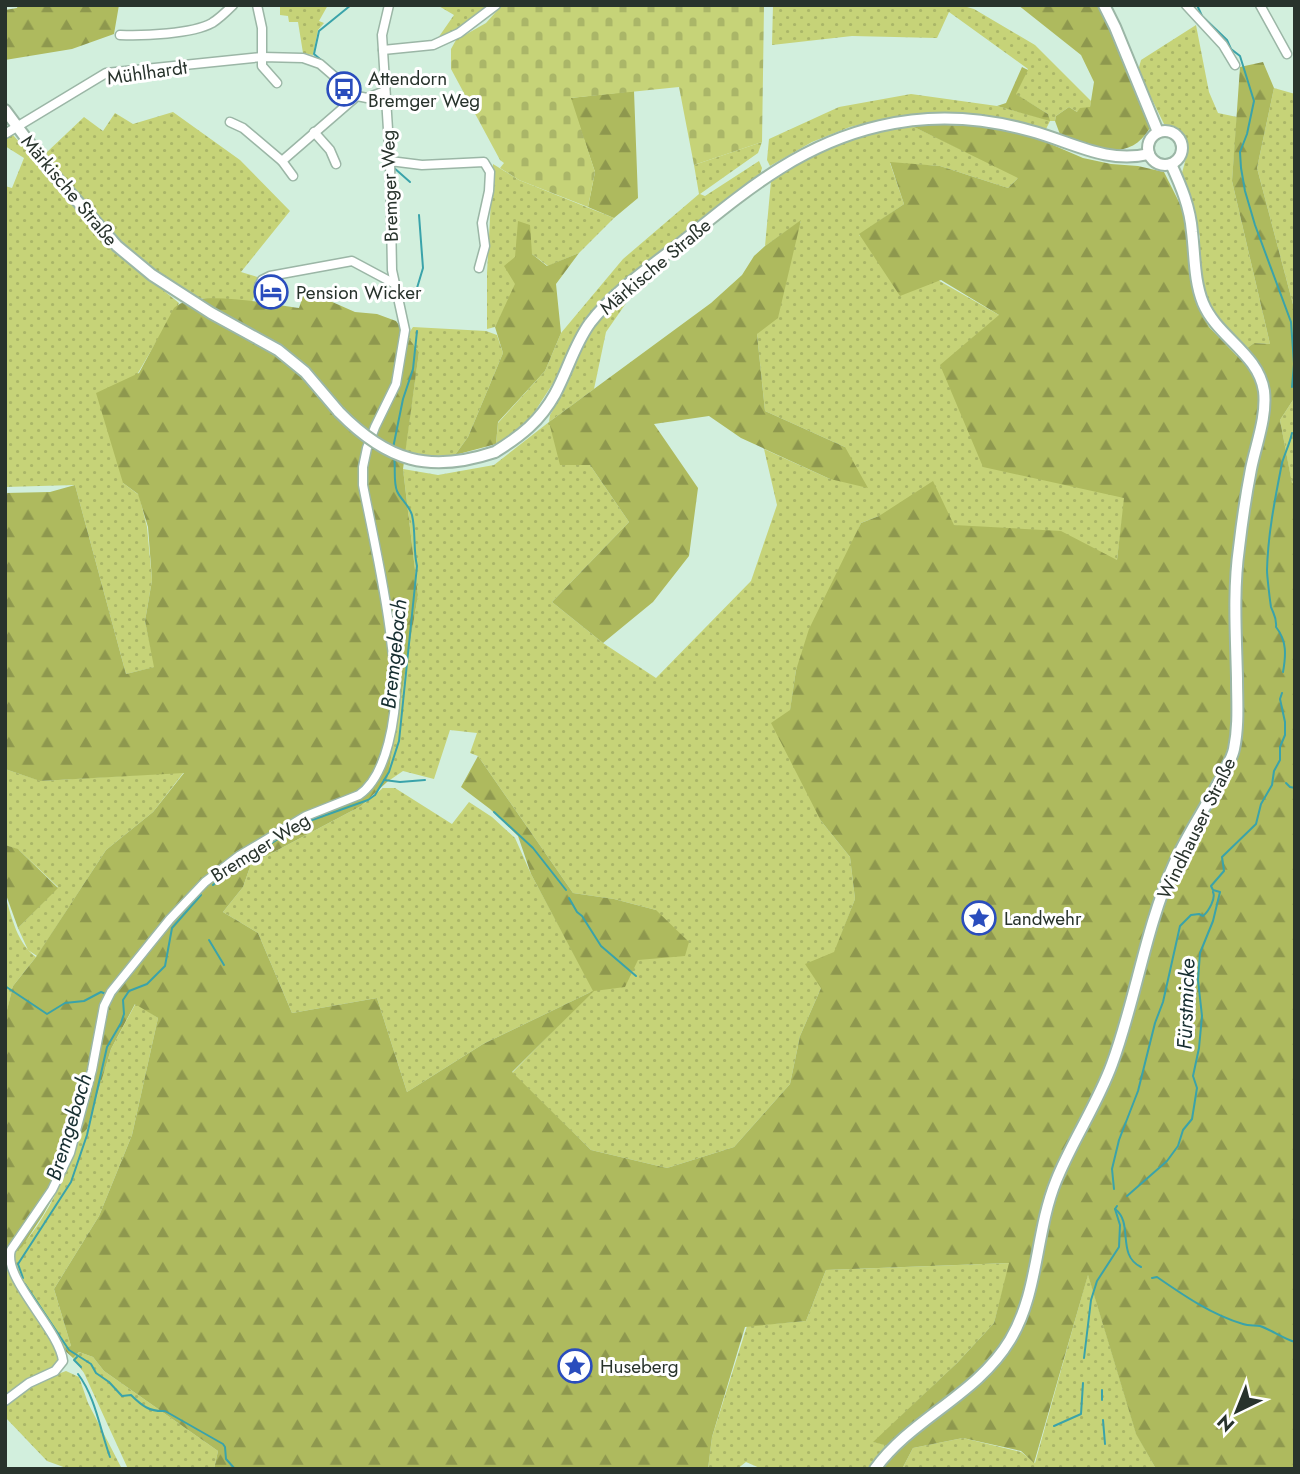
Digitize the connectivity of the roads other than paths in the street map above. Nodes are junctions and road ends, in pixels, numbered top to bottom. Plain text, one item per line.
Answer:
1 (233, 5) edge
2 (257, 5) edge
3 (389, 5) edge
4 (496, 5) edge
5 (1104, 5) edge
6 (1186, 5) edge
7 (1260, 5) edge
8 (120, 35) dead end
9 (383, 50) junction
10 (1286, 54) dead end
11 (262, 57) junction
12 (1236, 65) dead end
13 (277, 83) dead end
14 (385, 91) junction
15 (357, 96) junction
16 (5, 110) edge
17 (230, 122) dead end
18 (17, 126) junction
19 (314, 132) junction
20 (1158, 132) junction
21 (5, 134) edge
22 (1149, 154) junction
23 (282, 161) junction
24 (335, 164) dead end
25 (1171, 164) junction
26 (390, 165) junction
27 (293, 176) dead end
28 (479, 268) dead end
29 (396, 284) junction
30 (268, 287) dead end
31 (5, 1401) edge
32 (874, 1469) edge

1 - 8 street
2 - 11 street
3 - 9 street, Bremger Weg
4 - 9 street
5 - 20 main road
6 - 12 street
7 - 10 street
9 - 14 street, Bremger Weg
11 - 13 street
11 - 15 street, Mühlhardt
11 - 18 street, Mühlhardt
14 - 15 street
14 - 26 street, Bremger Weg
15 - 19 street
16 - 18 main road, Märkische Straße
17 - 23 street
18 - 21 street, Mühlhardt
18 - 22 main road, Märkische Straße, bridge
19 - 23 street
19 - 24 street
20 - 22 main road
20 - 25 main road
22 - 25 main road
23 - 27 street
25 - 32 main road, Windhauser Straße
26 - 28 street
26 - 29 street, Bremger Weg
29 - 30 street, Bremger Weg
29 - 31 street, Bremger Weg

